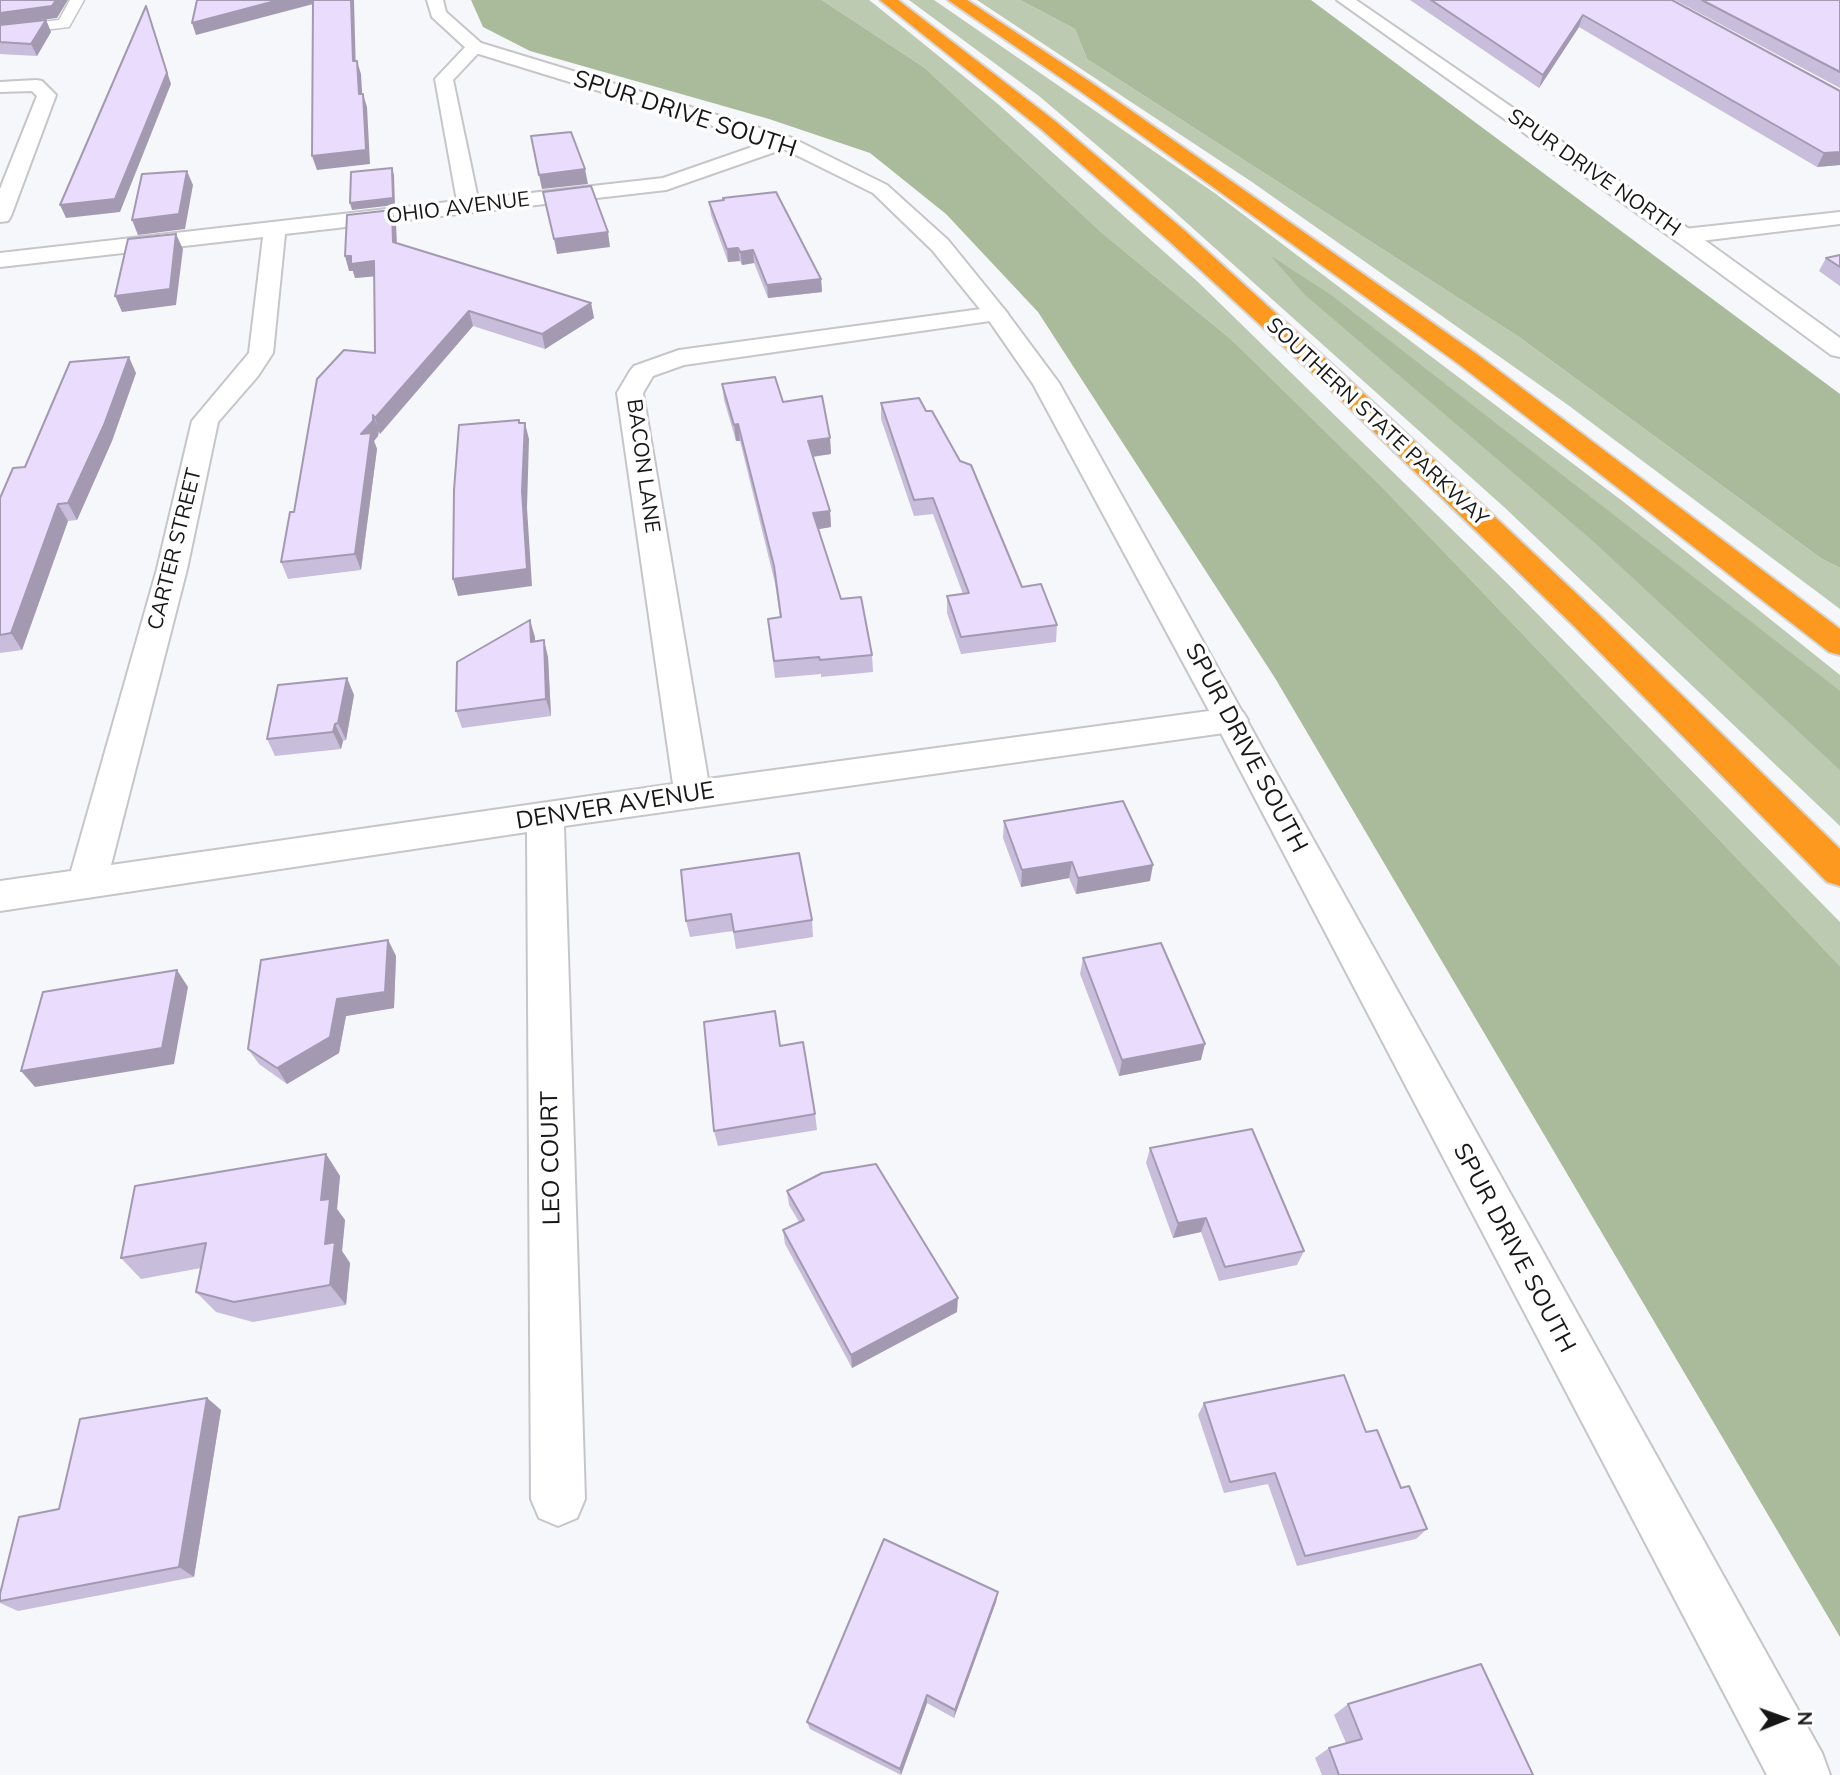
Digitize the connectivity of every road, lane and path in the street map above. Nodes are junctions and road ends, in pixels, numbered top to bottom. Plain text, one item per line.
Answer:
1 (77, 0) edge
2 (435, 0) edge
3 (888, 0) edge
4 (956, 0) edge
5 (1345, 0) edge
6 (0, 31) edge
7 (475, 47) junction
8 (0, 87) edge
9 (785, 142) junction
10 (469, 207) junction
11 (0, 216) edge
12 (1840, 218) edge
13 (275, 229) junction
14 (1684, 236) junction
15 (0, 260) edge
16 (996, 314) junction
17 (1840, 350) edge
18 (1840, 645) edge
19 (1231, 720) junction
20 (692, 793) junction
21 (545, 817) junction
22 (1840, 872) edge
23 (87, 883) junction
24 (0, 895) edge
25 (558, 1499) dead end
26 (1800, 1775) edge

1 - 6 lane
2 - 7 street, SPUR DRIVE SOUTH
3 - 22 highway, SOUTHERN STATE PARKWAY
4 - 18 highway
5 - 14 street, SPUR DRIVE NORTH
7 - 9 street, SPUR DRIVE SOUTH
7 - 10 street
8 - 11 street
9 - 10 street, OHIO AVENUE
9 - 16 street, SPUR DRIVE SOUTH
10 - 13 street, OHIO AVENUE
12 - 14 street
13 - 15 street, OHIO AVENUE
13 - 23 street, CARTER STREET
14 - 17 street, SPUR DRIVE NORTH
16 - 19 street, SPUR DRIVE SOUTH
16 - 20 street, BACON LANE
19 - 20 street, DENVER AVENUE
19 - 26 street, SPUR DRIVE SOUTH
20 - 21 street, DENVER AVENUE
21 - 23 street, DENVER AVENUE
21 - 25 street, LEO COURT
23 - 24 street, DENVER AVENUE

